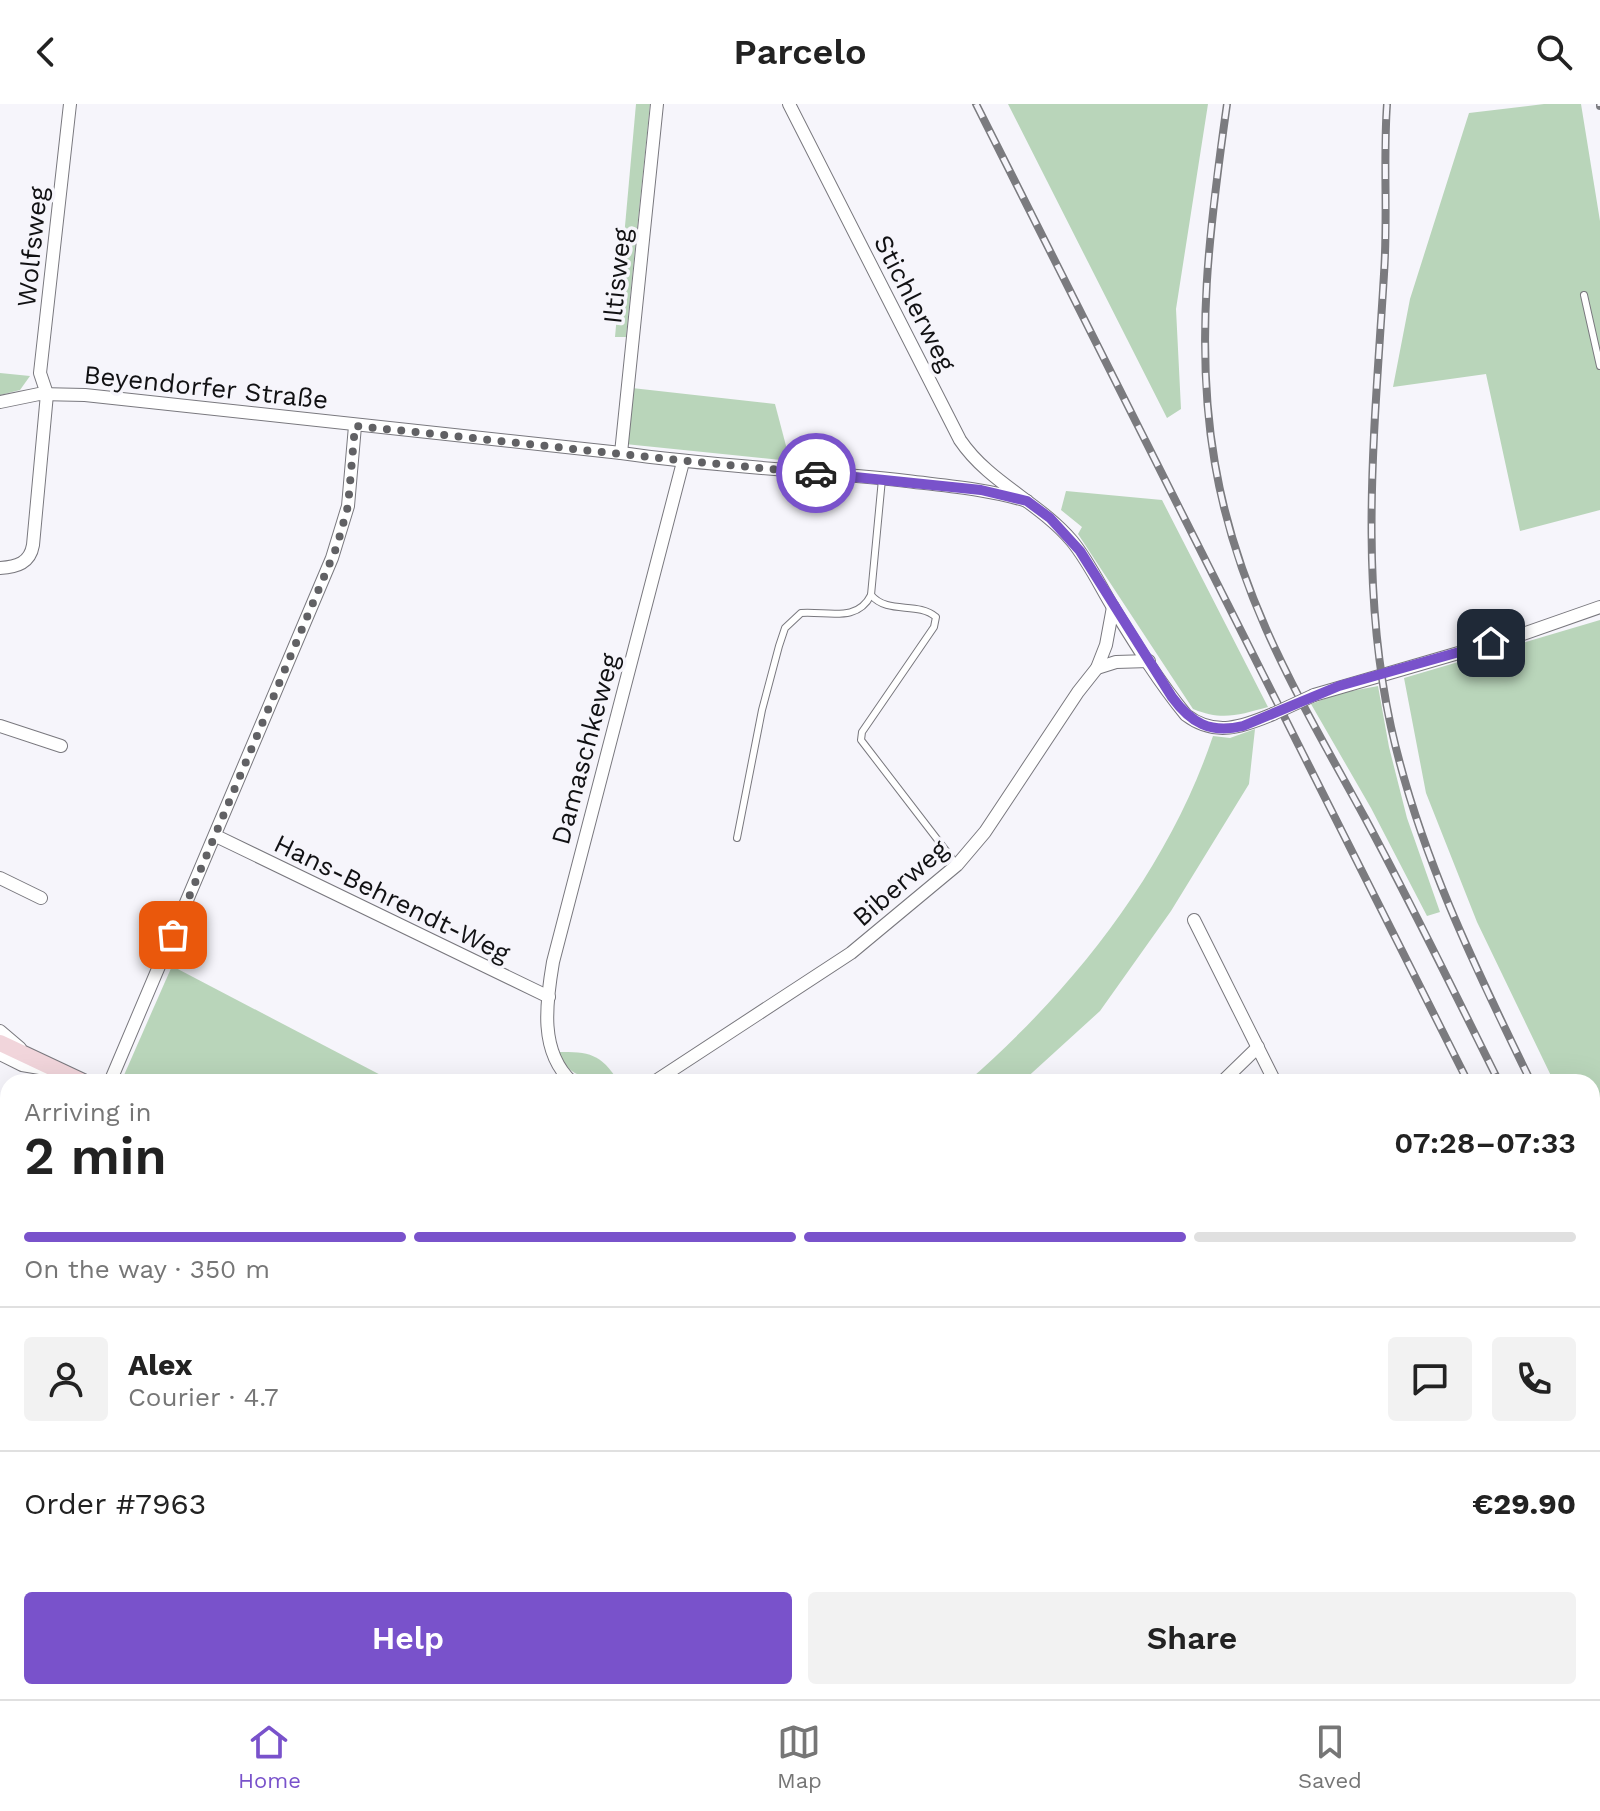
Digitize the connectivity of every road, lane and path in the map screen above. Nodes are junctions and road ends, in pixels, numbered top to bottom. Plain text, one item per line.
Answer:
1 (70, 104) edge
2 (657, 104) edge
3 (789, 104) edge
4 (1584, 295) dead end
5 (1600, 366) edge
6 (47, 394) junction
7 (0, 402) edge
8 (355, 426) junction
9 (621, 453) junction
10 (683, 462) junction
11 (882, 479) junction
12 (1027, 501) junction
13 (0, 568) edge
14 (871, 595) junction
15 (1113, 607) junction
16 (1600, 607) edge
17 (1149, 661) junction
18 (1097, 668) junction
19 (0, 726) edge
20 (61, 746) dead end
21 (216, 836) junction
22 (737, 838) dead end
23 (957, 865) junction
24 (0, 878) edge
25 (41, 898) dead end
26 (1194, 920) dead end
27 (549, 997) junction
28 (0, 1031) edge
29 (0, 1043) edge
30 (1258, 1047) junction
31 (0, 1054) edge
32 (31, 1058) junction
33 (60, 1071) junction
34 (66, 1074) edge
35 (113, 1074) edge
36 (565, 1074) edge
37 (666, 1074) edge
38 (1230, 1074) edge
39 (1271, 1074) edge

1 - 6 street, Wolfsweg
2 - 9 street, Iltisweg
3 - 12 street, Stichlerweg
4 - 5 lane
6 - 7 street, Beyendorfer Straße
6 - 8 street, Beyendorfer Straße
6 - 13 street, Wolfsweg
8 - 9 street, Beyendorfer Straße
8 - 21 street
9 - 10 street, Beyendorfer Straße
10 - 11 street, Beyendorfer Straße
10 - 27 street, Damaschkeweg
11 - 12 street, Beyendorfer Straße
11 - 14 lane
12 - 15 street, Stichlerweg
14 - 22 lane
14 - 23 lane
15 - 17 street, Stichlerweg
15 - 18 street, Biberweg
16 - 17 street, Stichlerweg, bridge
17 - 18 street
18 - 23 street, Biberweg
19 - 20 street
21 - 27 street, Hans-Behrendt-Weg
21 - 35 street
23 - 37 street, Biberweg
24 - 25 street
26 - 30 street
27 - 36 street, Damaschkeweg
28 - 32 street
29 - 32 main road
30 - 38 street
30 - 39 street
31 - 33 street
32 - 33 main road
33 - 34 main road

